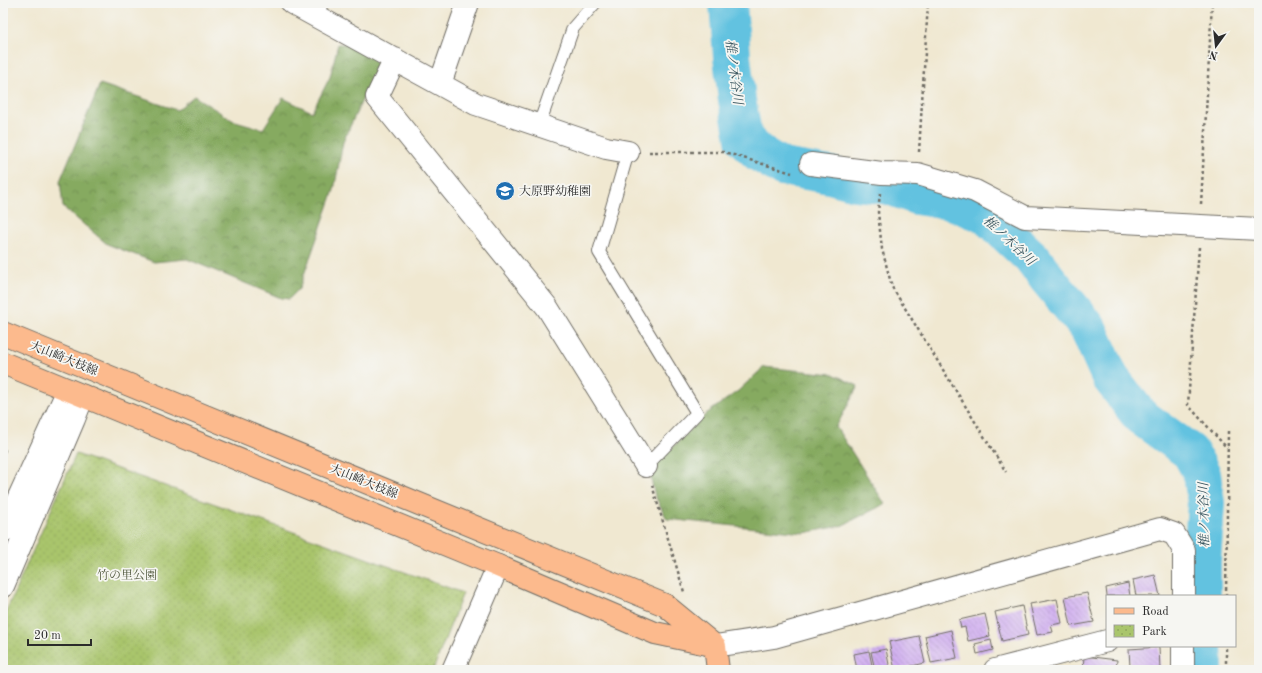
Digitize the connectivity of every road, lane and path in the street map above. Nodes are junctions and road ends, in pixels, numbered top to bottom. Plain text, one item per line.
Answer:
1 (292, 3) edge
2 (468, 3) edge
3 (594, 3) edge
4 (928, 3) edge
5 (320, 10) edge
6 (395, 59) junction
7 (440, 84) junction
8 (539, 125) junction
9 (628, 152) junction
10 (810, 164) joint
11 (882, 173) junction
12 (918, 174) junction
13 (1259, 229) edge
14 (3, 333) edge
15 (3, 363) edge
16 (75, 393) junction
17 (1228, 431) dead end
18 (646, 466) junction
19 (1006, 472) dead end
20 (3, 532) edge
21 (498, 566) junction
22 (3, 586) edge
23 (1184, 595) edge
24 (1226, 595) edge
25 (685, 596) dead end
26 (1106, 641) edge
27 (715, 646) junction
28 (1183, 647) edge
29 (1226, 647) edge
30 (1060, 662) edge
31 (1226, 669) edge
32 (453, 670) edge
33 (718, 670) edge
34 (995, 670) edge
35 (1183, 670) edge
36 (1259, 670) edge

1 - 5 street
2 - 7 street
3 - 8 lane
4 - 12 path
5 - 6 street
6 - 7 street
6 - 18 street
7 - 8 street
8 - 9 street
9 - 10 path
9 - 18 lane
10 - 11 street
11 - 12 street
11 - 19 path
12 - 13 street
14 - 27 main road, 大山崎大枝線
15 - 16 main road
16 - 20 street
16 - 21 main road
16 - 22 street
17 - 24 path
18 - 25 path
21 - 27 main road
21 - 32 street
23 - 27 street
26 - 30 street
27 - 33 main road
28 - 35 street
29 - 31 path
30 - 34 street
31 - 36 path

